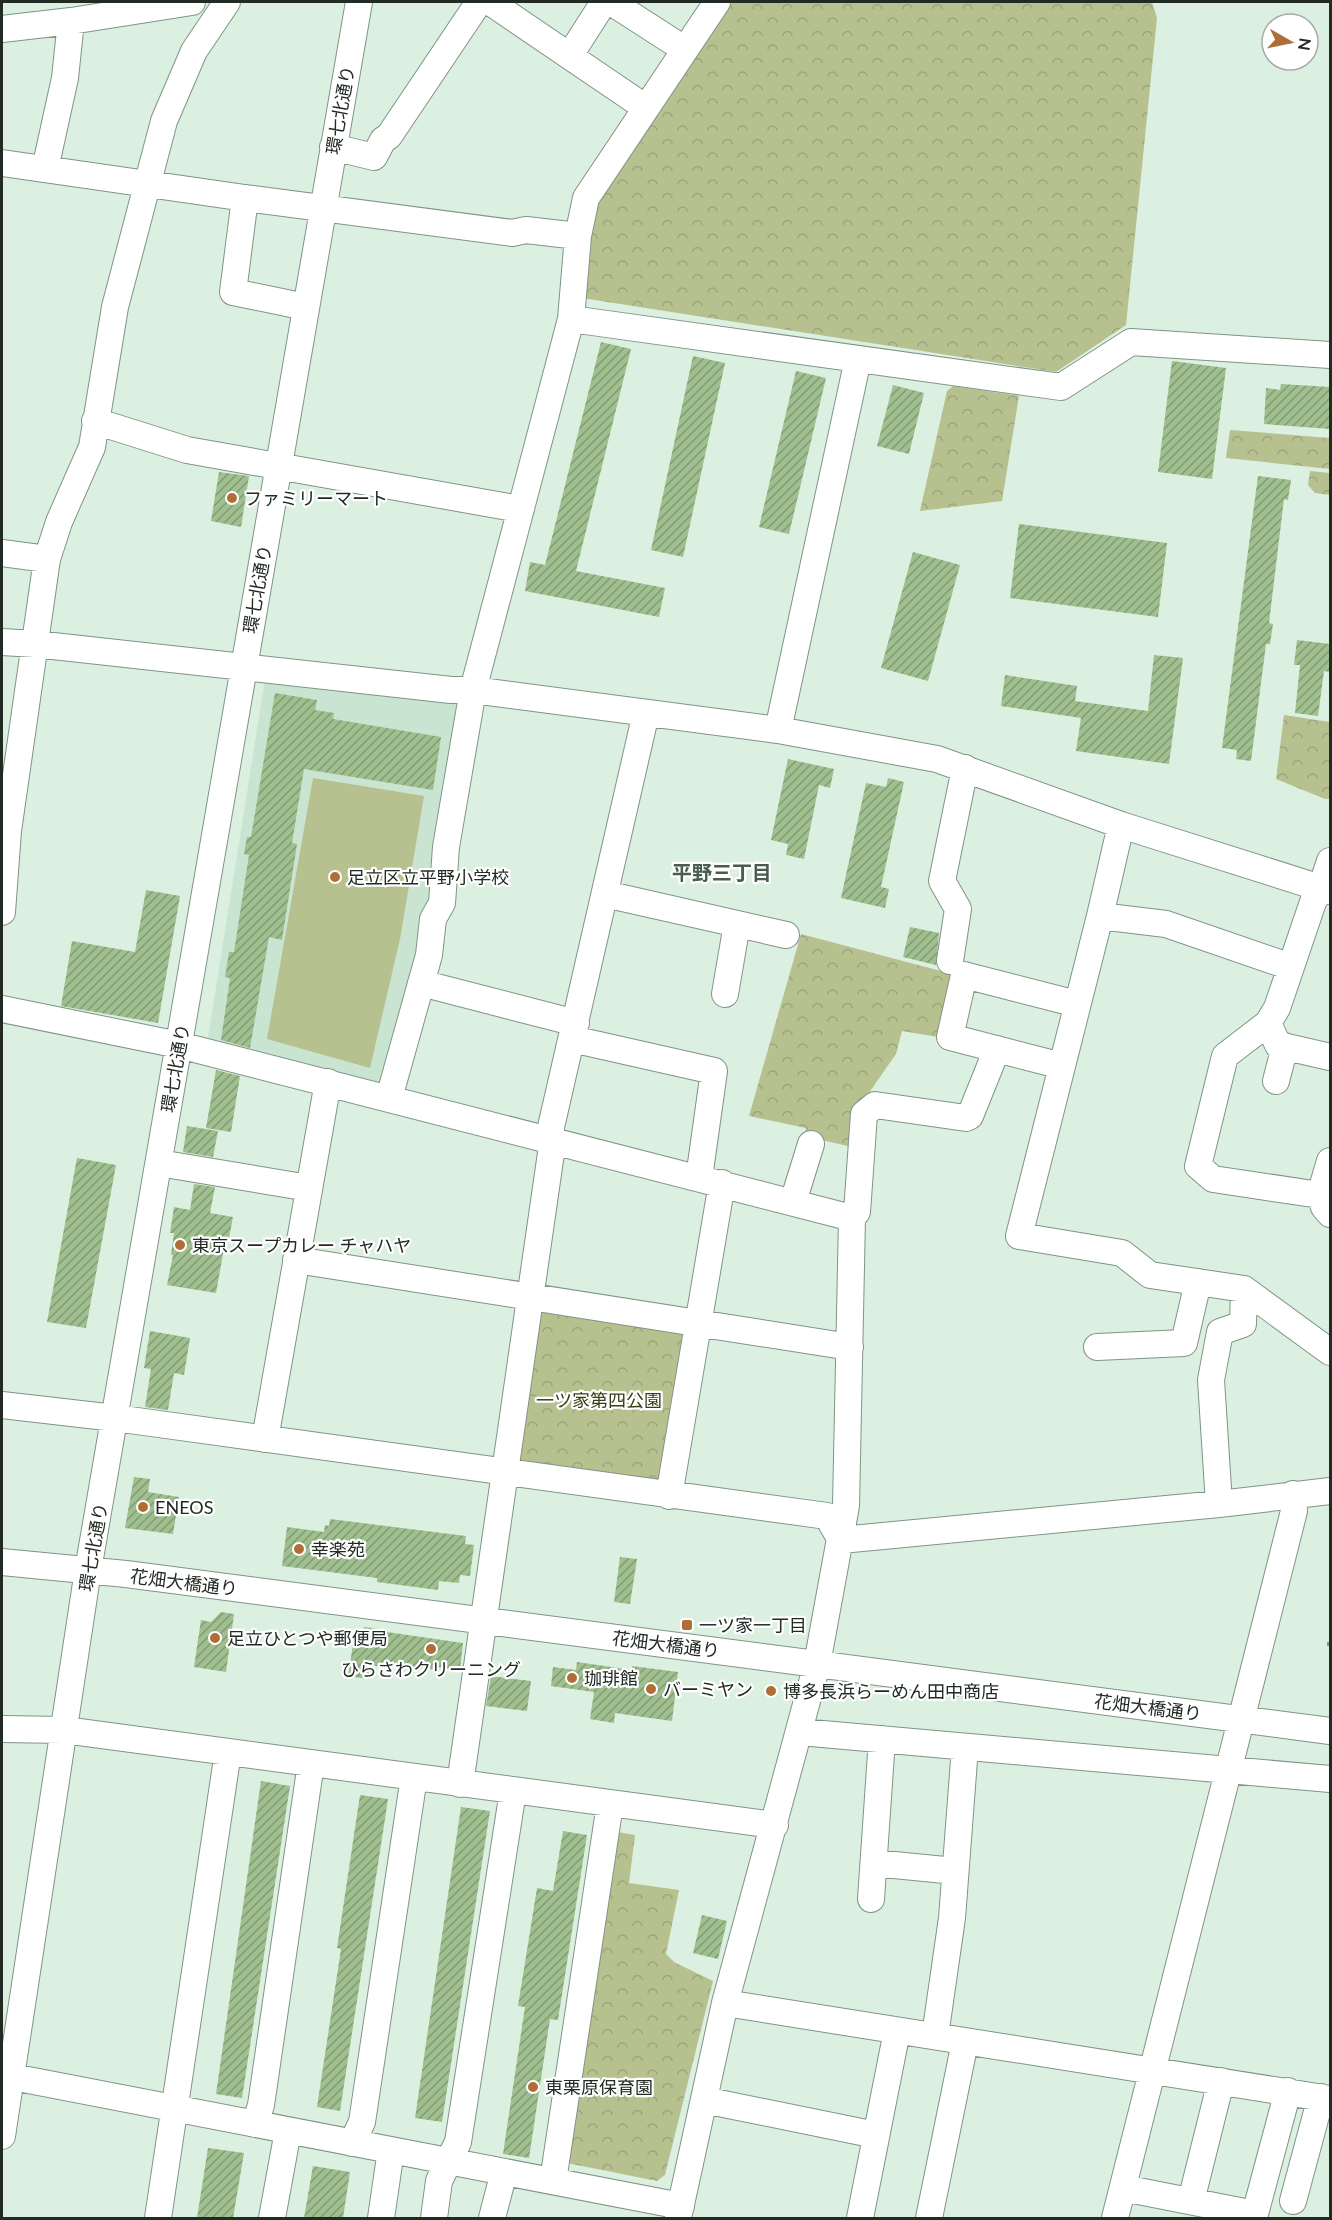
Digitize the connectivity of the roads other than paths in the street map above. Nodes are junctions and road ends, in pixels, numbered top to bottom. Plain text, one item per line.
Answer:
1 (192, 2) edge
2 (227, 2) edge
3 (359, 2) edge
4 (479, 2) edge
5 (490, 2) edge
6 (604, 2) edge
7 (611, 2) edge
8 (717, 2) edge
9 (71, 21) junction
10 (2, 30) edge
11 (684, 49) junction
12 (570, 55) junction
13 (646, 108) junction
14 (333, 147) junction
15 (2, 163) edge
16 (45, 169) junction
17 (148, 183) junction
18 (245, 198) junction
19 (323, 208) junction
20 (578, 236) junction
21 (306, 307) junction
22 (571, 319) junction
23 (1330, 355) edge
24 (858, 358) junction
25 (96, 420) junction
26 (278, 467) junction
27 (520, 508) junction
28 (2, 553) edge
29 (47, 559) junction
30 (2, 642) edge
31 (35, 644) junction
32 (244, 666) junction
33 (473, 690) junction
34 (646, 713) junction
35 (778, 730) junction
36 (965, 768) junction
37 (1121, 825) junction
38 (5, 831) edge
39 (1330, 861) edge
40 (1326, 889) edge
41 (605, 894) junction
42 (2, 906) edge
43 (2, 912) edge
44 (1100, 916) junction
45 (736, 924) junction
46 (786, 935) dead end
47 (950, 961) dead end
48 (1291, 967) junction
49 (421, 983) junction
50 (725, 994) dead end
51 (1077, 1004) junction
52 (2, 1009) edge
53 (1268, 1023) junction
54 (574, 1031) junction
55 (179, 1045) junction
56 (1285, 1046) junction
57 (997, 1049) junction
58 (1330, 1057) edge
59 (1062, 1066) junction
60 (1276, 1081) dead end
61 (328, 1082) junction
62 (389, 1098) junction
63 (550, 1140) junction
64 (811, 1144) dead end
65 (1330, 1161) edge
66 (159, 1164) junction
67 (710, 1180) junction
68 (309, 1188) junction
69 (793, 1202) junction
70 (1325, 1204) edge
71 (852, 1218) junction
72 (296, 1260) junction
73 (1198, 1282) junction
74 (1244, 1289) junction
75 (530, 1298) junction
76 (698, 1324) junction
77 (850, 1347) junction
78 (1097, 1347) dead end
79 (1330, 1352) edge
80 (2, 1405) edge
81 (115, 1418) junction
82 (265, 1439) junction
83 (504, 1472) junction
84 (1330, 1491) edge
85 (1293, 1494) junction
86 (669, 1496) junction
87 (1218, 1504) junction
88 (841, 1540) junction
89 (2, 1562) edge
90 (88, 1570) junction
91 (484, 1621) junction
92 (817, 1664) junction
93 (1242, 1719) junction
94 (2, 1729) edge
95 (64, 1730) junction
96 (1330, 1731) edge
97 (800, 1732) junction
98 (882, 1739) junction
99 (965, 1747) junction
100 (228, 1752) junction
101 (311, 1763) junction
102 (1229, 1770) junction
103 (414, 1777) junction
104 (1330, 1779) edge
105 (460, 1784) junction
106 (513, 1791) junction
107 (610, 1804) junction
108 (775, 1825) junction
109 (874, 1863) junction
110 (955, 1871) junction
111 (871, 1899) dead end
112 (726, 2003) junction
113 (897, 2031) junction
114 (935, 2036) junction
115 (965, 2042) junction
116 (1152, 2070) junction
117 (6, 2076) edge
118 (1221, 2081) junction
119 (1288, 2091) junction
120 (1326, 2098) edge
121 (704, 2100) junction
122 (175, 2109) junction
123 (255, 2124) junction
124 (288, 2131) junction
125 (876, 2135) junction
126 (2, 2136) edge
127 (352, 2142) junction
128 (391, 2150) junction
129 (449, 2161) junction
130 (504, 2172) junction
131 (553, 2181) junction
132 (1123, 2188) junction
133 (1191, 2201) junction
134 (1293, 2201) dead end
135 (680, 2212) edge
136 (158, 2218) edge
137 (272, 2218) edge
138 (381, 2218) edge
139 (434, 2218) edge
140 (492, 2218) edge
141 (860, 2218) edge
142 (930, 2218) edge
143 (1115, 2218) edge

1 - 9 street
2 - 17 street
3 - 14 street, 環七北通り
4 - 14 street
5 - 12 street
6 - 12 street
7 - 11 street
8 - 11 street
9 - 10 street
9 - 16 street
11 - 13 street
12 - 13 street
13 - 20 street
14 - 19 street, 環七北通り
15 - 16 street
16 - 17 street
17 - 18 street
17 - 25 street
18 - 19 street
18 - 21 street
19 - 20 street
19 - 21 street, 環七北通り
20 - 22 street
21 - 26 street, 環七北通り
22 - 24 street
22 - 27 street
23 - 24 street
24 - 35 street
25 - 26 street
25 - 29 street
26 - 27 street
26 - 32 street, 環七北通り
27 - 33 street
28 - 29 street
29 - 31 street
30 - 31 street
31 - 32 street
31 - 38 street
32 - 33 street
32 - 55 street, 環七北通り
33 - 34 street
33 - 49 street
34 - 35 street
34 - 41 street
35 - 36 street
36 - 37 street
36 - 47 street
37 - 40 street
37 - 44 street
38 - 42 street
39 - 40 street
40 - 48 street
41 - 45 street
41 - 54 street
42 - 43 street
44 - 48 street
44 - 51 street
45 - 46 street
45 - 50 street
48 - 53 street
49 - 54 street
49 - 62 street
51 - 57 street
51 - 59 street
52 - 55 street
53 - 56 street
53 - 70 street
54 - 63 street
54 - 67 street
55 - 61 street
55 - 66 street, 環七北通り
56 - 58 street
56 - 60 street
57 - 59 street
57 - 71 street
59 - 73 street
61 - 62 street
61 - 68 street
62 - 63 street
63 - 67 street
63 - 75 street
64 - 69 street
65 - 70 street
66 - 68 street
66 - 81 street, 環七北通り
67 - 69 street
67 - 76 street
68 - 72 street
69 - 71 street
71 - 77 street
72 - 75 street
72 - 82 street
73 - 74 street
73 - 78 street
74 - 79 street
74 - 87 street
75 - 76 street
75 - 83 street
76 - 77 street
76 - 86 street
77 - 88 street
80 - 81 street
81 - 82 street
81 - 90 street, 環七北通り
82 - 83 street
83 - 86 street
83 - 91 street
84 - 85 street
85 - 87 street
85 - 93 street
86 - 88 street
87 - 88 street
88 - 92 street
89 - 90 street, 花畑大橋通り
90 - 91 street, 花畑大橋通り
90 - 95 street, 環七北通り
91 - 92 street, 花畑大橋通り
91 - 105 street
92 - 93 street, 花畑大橋通り
92 - 97 street
93 - 96 street, 花畑大橋通り
93 - 102 street
94 - 95 street
95 - 100 street
95 - 117 street, 環七北通り
97 - 98 street
97 - 108 street
98 - 99 street
98 - 109 street
99 - 102 street
99 - 110 street
100 - 101 street
100 - 122 street
101 - 103 street
101 - 123 street
102 - 104 street
102 - 116 street
103 - 105 street
103 - 127 street
105 - 106 street
106 - 107 street
106 - 129 street
107 - 108 street
107 - 131 street
108 - 112 street
109 - 110 street
109 - 111 street
110 - 114 street
112 - 113 street
112 - 121 street
113 - 114 street
113 - 125 street
114 - 115 street
115 - 116 street
115 - 142 street
116 - 118 street
116 - 132 street
117 - 122 street
117 - 126 street, 環七北通り
118 - 119 street
118 - 133 street
119 - 120 street
119 - 133 street
120 - 134 street
121 - 125 street
121 - 135 street
122 - 123 street
122 - 136 street
123 - 124 street
124 - 127 street
124 - 137 street
125 - 141 street
127 - 128 street
128 - 129 street
128 - 138 street
129 - 130 street
129 - 139 street
130 - 131 street
130 - 140 street
131 - 135 street
132 - 133 street
132 - 143 street

